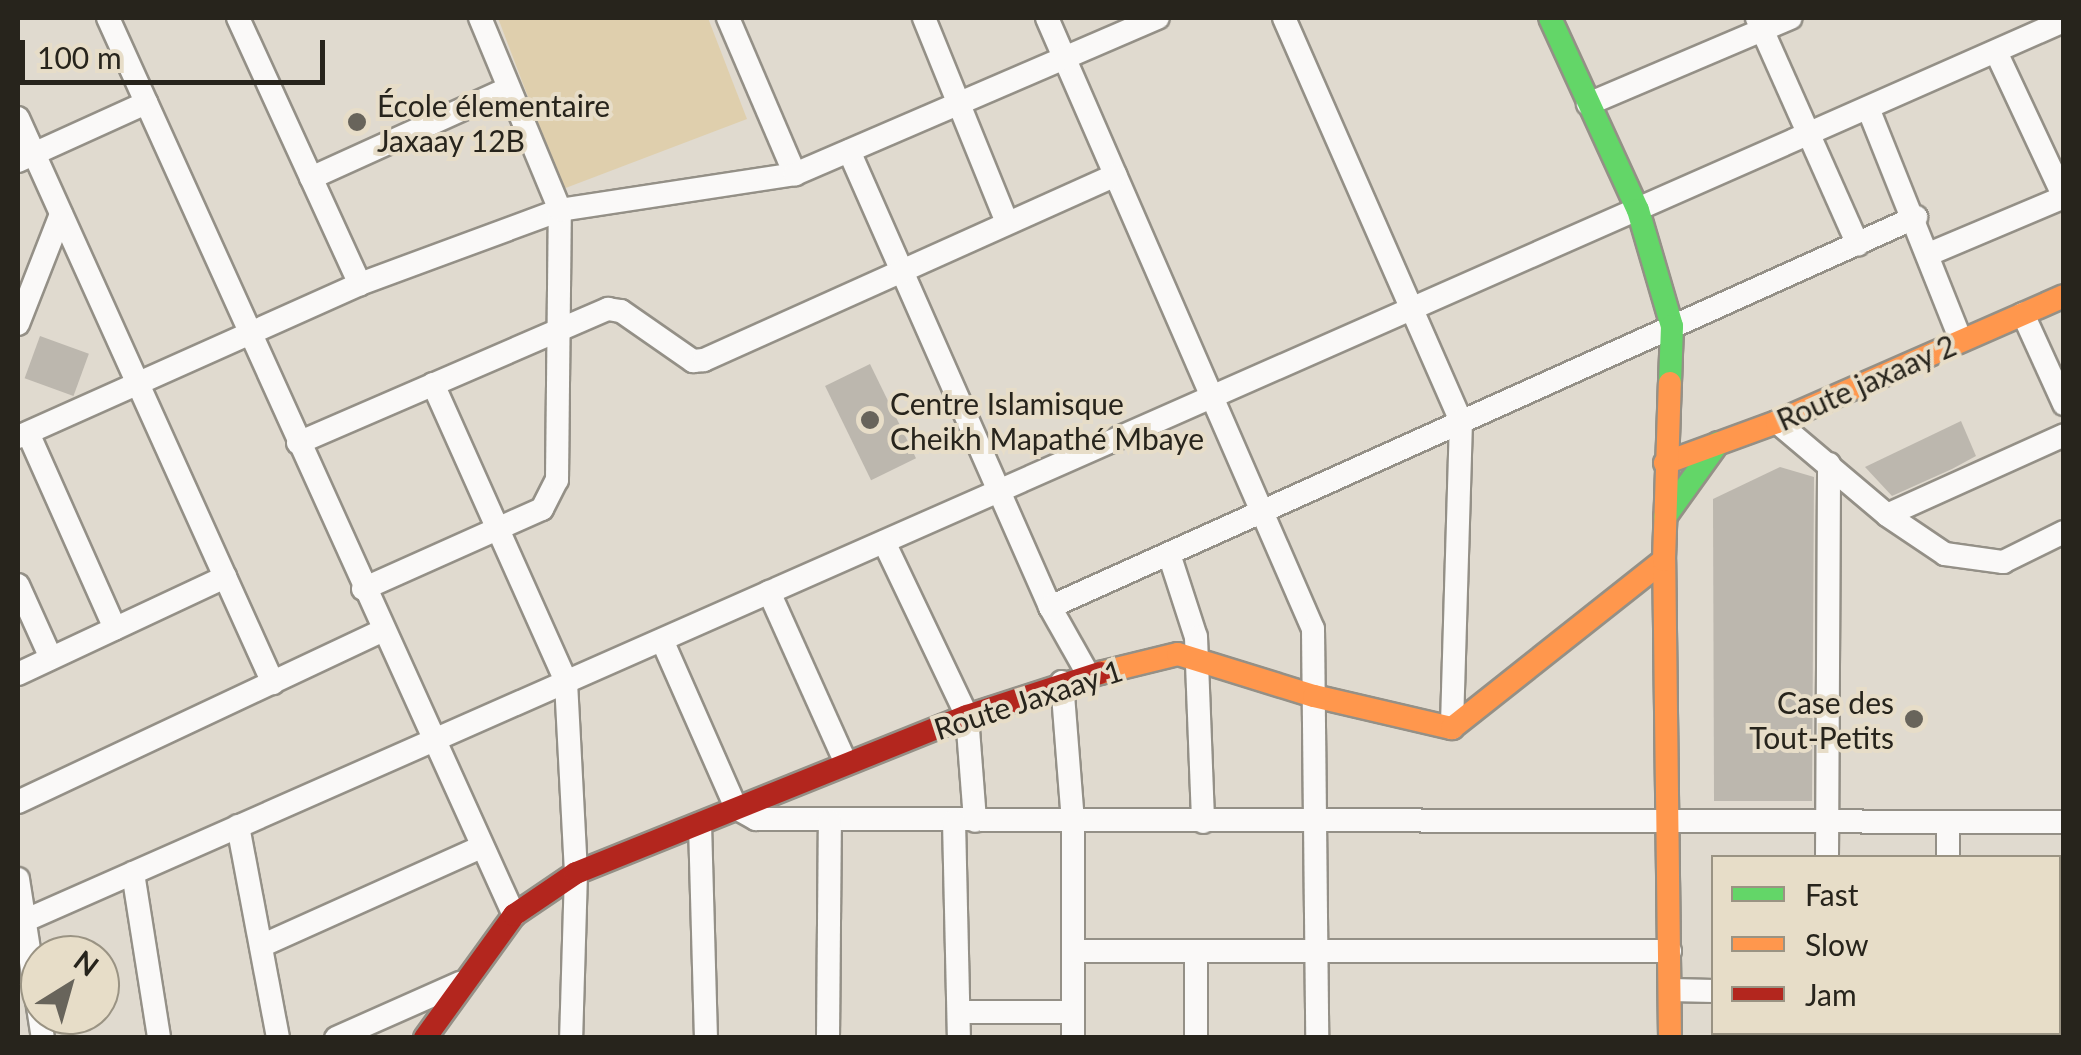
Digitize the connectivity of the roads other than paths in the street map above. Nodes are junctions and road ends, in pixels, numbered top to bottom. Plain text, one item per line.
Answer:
1 (108, 18) edge
2 (238, 18) edge
3 (480, 18) edge
4 (728, 18) edge
5 (924, 18) edge
6 (1047, 18) edge
7 (1158, 18) edge
8 (1284, 18) edge
9 (1550, 18) edge
10 (1791, 18) edge
11 (2064, 21) edge
12 (1759, 24) edge
13 (1996, 52) junction
14 (1065, 59) junction
15 (509, 88) junction
16 (146, 103) junction
17 (964, 103) junction
18 (1588, 104) junction
19 (1868, 108) junction
20 (18, 118) edge
21 (1809, 134) junction
22 (849, 151) junction
23 (26, 158) edge
24 (2055, 160) edge
25 (795, 174) junction
26 (1116, 175) junction
27 (311, 178) junction
28 (560, 210) junction
29 (1638, 210) junction
30 (61, 214) junction
31 (1916, 217) junction
32 (1007, 222) junction
33 (1858, 244) junction
34 (1930, 254) junction
35 (900, 268) junction
36 (360, 284) junction
37 (2064, 296) edge
38 (1412, 310) junction
39 (2024, 314) junction
40 (18, 324) edge
41 (1672, 326) junction
42 (249, 333) junction
43 (560, 334) junction
44 (1961, 340) junction
45 (138, 383) junction
46 (434, 384) junction
47 (1212, 397) junction
48 (2064, 404) edge
49 (1461, 421) junction
50 (1778, 422) junction
51 (23, 435) edge
52 (2064, 435) edge
53 (298, 443) junction
54 (1718, 443) junction
55 (1666, 463) junction
56 (1828, 464) junction
57 (997, 492) junction
58 (1262, 512) junction
59 (1887, 515) junction
60 (1664, 518) junction
61 (502, 527) junction
62 (2064, 532) edge
63 (884, 542) junction
64 (1169, 554) junction
65 (1664, 560) junction
66 (225, 577) junction
67 (18, 585) edge
68 (364, 590) junction
69 (769, 592) junction
70 (1050, 607) junction
71 (115, 628) junction
72 (382, 632) junction
73 (662, 640) junction
74 (1198, 655) junction
75 (51, 658) junction
76 (18, 674) edge
77 (1089, 676) junction
78 (273, 682) junction
79 (566, 682) junction
80 (1062, 682) junction
81 (1314, 696) junction
82 (967, 716) junction
83 (1452, 728) junction
84 (431, 742) junction
85 (846, 762) junction
86 (18, 802) edge
87 (736, 808) junction
88 (830, 820) junction
89 (965, 821) junction
90 (1073, 822) junction
91 (1203, 822) junction
92 (2064, 822) edge
93 (1315, 823) junction
94 (1948, 823) junction
95 (700, 824) junction
96 (1664, 824) junction
97 (1828, 824) junction
98 (238, 826) junction
99 (479, 848) junction
100 (1828, 855) edge
101 (1948, 855) edge
102 (576, 872) junction
103 (133, 873) junction
104 (18, 886) edge
105 (514, 914) junction
106 (24, 921) junction
107 (25, 935) edge
108 (261, 946) junction
109 (1074, 951) junction
110 (1196, 951) junction
111 (1670, 951) junction
112 (1316, 953) junction
113 (460, 982) junction
114 (1671, 990) junction
115 (1711, 991) edge
116 (960, 1012) junction
117 (1073, 1012) junction
118 (159, 1038) edge
119 (278, 1038) edge
120 (336, 1038) edge
121 (425, 1038) edge
122 (571, 1038) edge
123 (706, 1038) edge
124 (828, 1038) edge
125 (960, 1038) edge
126 (1073, 1038) edge
127 (1196, 1038) edge
128 (1317, 1038) edge
129 (1670, 1038) edge

1 - 16 street
2 - 27 street
3 - 15 street
4 - 25 street
5 - 17 street
6 - 14 street
7 - 14 street
8 - 38 street
9 - 18 street
10 - 12 street
11 - 13 street
12 - 18 street
12 - 21 street
13 - 19 street
13 - 24 street
14 - 17 street
14 - 26 street
15 - 27 street
15 - 28 street
16 - 23 street
16 - 42 street
17 - 22 street
17 - 32 street
18 - 29 street
19 - 21 street
19 - 31 street
20 - 23 street
21 - 29 street
21 - 33 street
22 - 25 street
22 - 35 street
23 - 30 street
24 - 34 street
25 - 28 street
26 - 32 street
26 - 47 street
27 - 36 street
28 - 36 street
28 - 43 street
29 - 38 street
29 - 41 street
30 - 40 street
30 - 45 street
31 - 33 street
31 - 34 street
32 - 35 street
33 - 41 street
34 - 44 street
35 - 43 street
35 - 57 street
36 - 42 street
37 - 39 street, Route jaxaay 2
38 - 47 street
38 - 49 street
39 - 44 street, Route jaxaay 2
39 - 48 street
41 - 49 street
41 - 55 street
42 - 45 street
42 - 53 street
43 - 46 street
43 - 61 street
44 - 50 street, Route jaxaay 2
45 - 51 street
45 - 66 street
46 - 53 street
46 - 61 street
47 - 57 street
47 - 58 street
49 - 58 street
49 - 83 street
50 - 54 street, Route jaxaay 2
50 - 56 street
51 - 71 street
52 - 59 street
53 - 68 street
54 - 55 street, Route jaxaay 2
54 - 60 street
55 - 60 street
56 - 59 street
56 - 97 street
57 - 63 street
57 - 70 street
58 - 64 street
58 - 81 street
59 - 62 street
60 - 65 street
61 - 68 street
61 - 79 street
63 - 69 street
63 - 82 street
64 - 70 street
64 - 74 street
65 - 83 street
65 - 96 street
66 - 71 street
66 - 78 street
67 - 75 street
68 - 72 street
69 - 73 street
69 - 85 street
70 - 77 street
71 - 75 street
72 - 78 street
72 - 84 street
73 - 79 street
73 - 87 street
74 - 77 street, Route Jaxaay 1
74 - 81 street
74 - 91 street
75 - 76 street
77 - 80 street, Route Jaxaay 1
78 - 86 street
79 - 84 street
79 - 102 street
80 - 82 street, Route Jaxaay 1
80 - 90 street
81 - 83 street
81 - 93 street
82 - 85 street, Route Jaxaay 1
82 - 89 street
84 - 98 street
84 - 99 street
85 - 87 street, Route Jaxaay 1
87 - 88 street
87 - 95 street, Route Jaxaay 1
88 - 89 street
88 - 124 street
89 - 90 street
89 - 116 street
90 - 91 street
90 - 109 street
91 - 93 street
92 - 94 street
93 - 96 street
93 - 112 street
94 - 97 street
94 - 101 street
95 - 102 street, Route Jaxaay 1
95 - 123 street
96 - 97 street
96 - 111 street
97 - 100 street
98 - 103 street
98 - 108 street
99 - 105 street
99 - 108 street
102 - 105 street, Route Jaxaay 1
102 - 122 street
103 - 106 street
103 - 118 street
104 - 106 street
105 - 113 street, Route Jaxaay 1
106 - 107 street
108 - 119 street
109 - 110 street
109 - 117 street
110 - 112 street
110 - 127 street
111 - 112 street
111 - 114 street
112 - 128 street
113 - 120 street
113 - 121 street, Route Jaxaay 1
114 - 115 street
114 - 129 street
116 - 117 street
116 - 125 street
117 - 126 street

